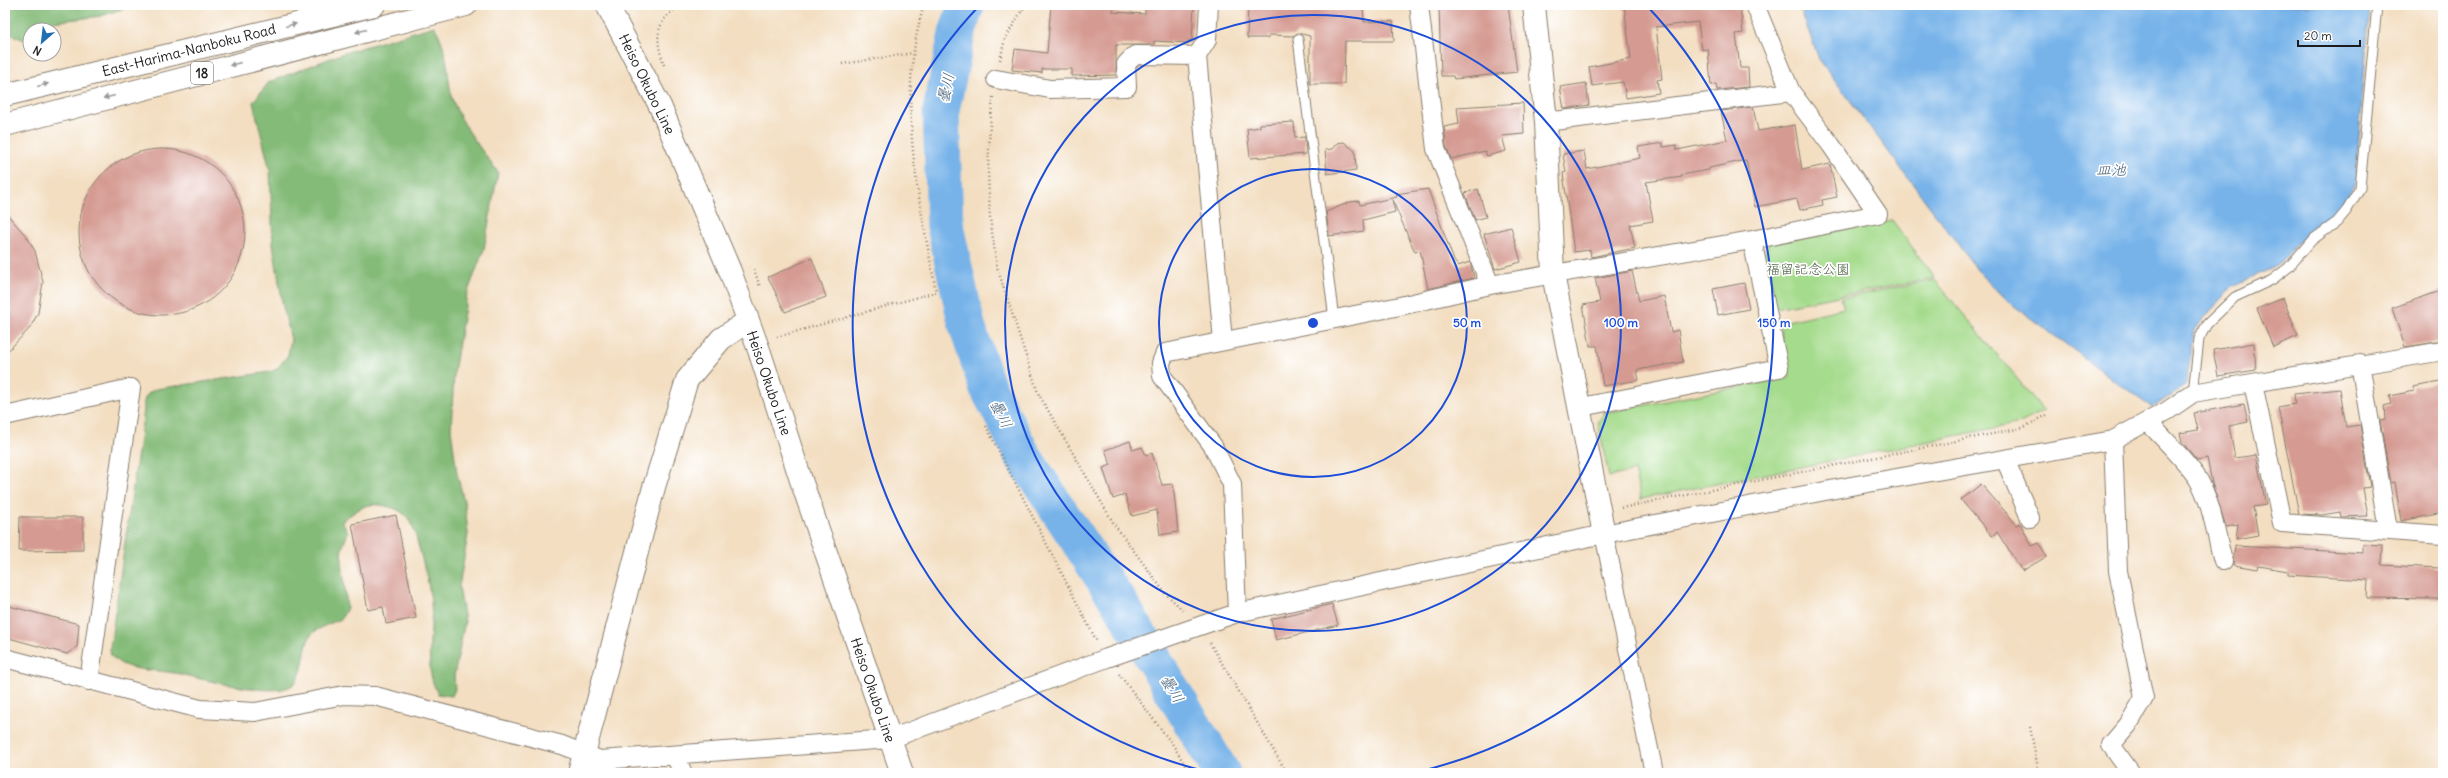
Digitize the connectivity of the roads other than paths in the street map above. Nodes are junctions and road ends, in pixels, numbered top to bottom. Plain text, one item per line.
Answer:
1 (374, 5) edge
2 (466, 5) edge
3 (607, 5) edge
4 (1209, 5) edge
5 (1419, 5) edge
6 (1534, 5) edge
7 (1755, 5) edge
8 (2377, 5) edge
9 (1298, 39) dead end
10 (1197, 56) junction
11 (996, 79) road end
12 (1791, 92) junction
13 (5, 95) edge
14 (1546, 122) junction
15 (5, 124) edge
16 (1752, 240) junction
17 (1553, 274) junction
18 (1490, 285) junction
19 (1334, 319) junction
20 (748, 320) junction
21 (1223, 341) junction
22 (2443, 351) edge
23 (2360, 363) junction
24 (2253, 383) junction
25 (2193, 393) junction
26 (1581, 407) junction
27 (5, 416) edge
28 (2148, 422) junction
29 (2113, 440) junction
30 (2005, 459) junction
31 (2030, 518) dead end
32 (2388, 530) junction
33 (1604, 534) junction
34 (2443, 535) edge
35 (2223, 561) dead end
36 (1237, 613) junction
37 (5, 658) edge
38 (89, 681) junction
39 (890, 739) junction
40 (675, 756) junction
41 (581, 763) edge
42 (683, 773) edge
43 (902, 773) edge
44 (1654, 773) edge
45 (2131, 773) edge

13 -> 1 main road, East-Harima-Nanboku Road / 18
2 -> 15 main road, East-Harima-Nanboku Road / 18
3 - 20 main road, Heiso Okubo Line
4 - 10 street
5 - 18 street
6 - 14 main road
7 - 12 street
8 - 25 lane
9 - 19 lane
10 - 11 street
10 - 21 street
12 - 14 street
12 - 16 street
14 - 17 main road
16 - 17 street
16 - 26 street
17 - 18 street
17 - 26 main road
18 - 19 street
19 - 21 street
20 - 39 main road, Heiso Okubo Line
20 - 41 main road
21 - 36 street
22 - 23 street
23 - 24 street
23 - 32 street
24 - 25 street
24 - 32 street
25 - 28 street
26 - 33 main road
27 - 38 street
28 - 29 street
28 - 35 street
29 - 30 street
29 - 45 street
30 - 31 street
30 - 33 street
32 - 34 street
33 - 36 street
33 - 44 street
36 - 39 street
37 - 38 street
38 - 41 street
39 - 40 street
39 - 43 main road, Heiso Okubo Line
40 - 41 street
40 - 42 street

